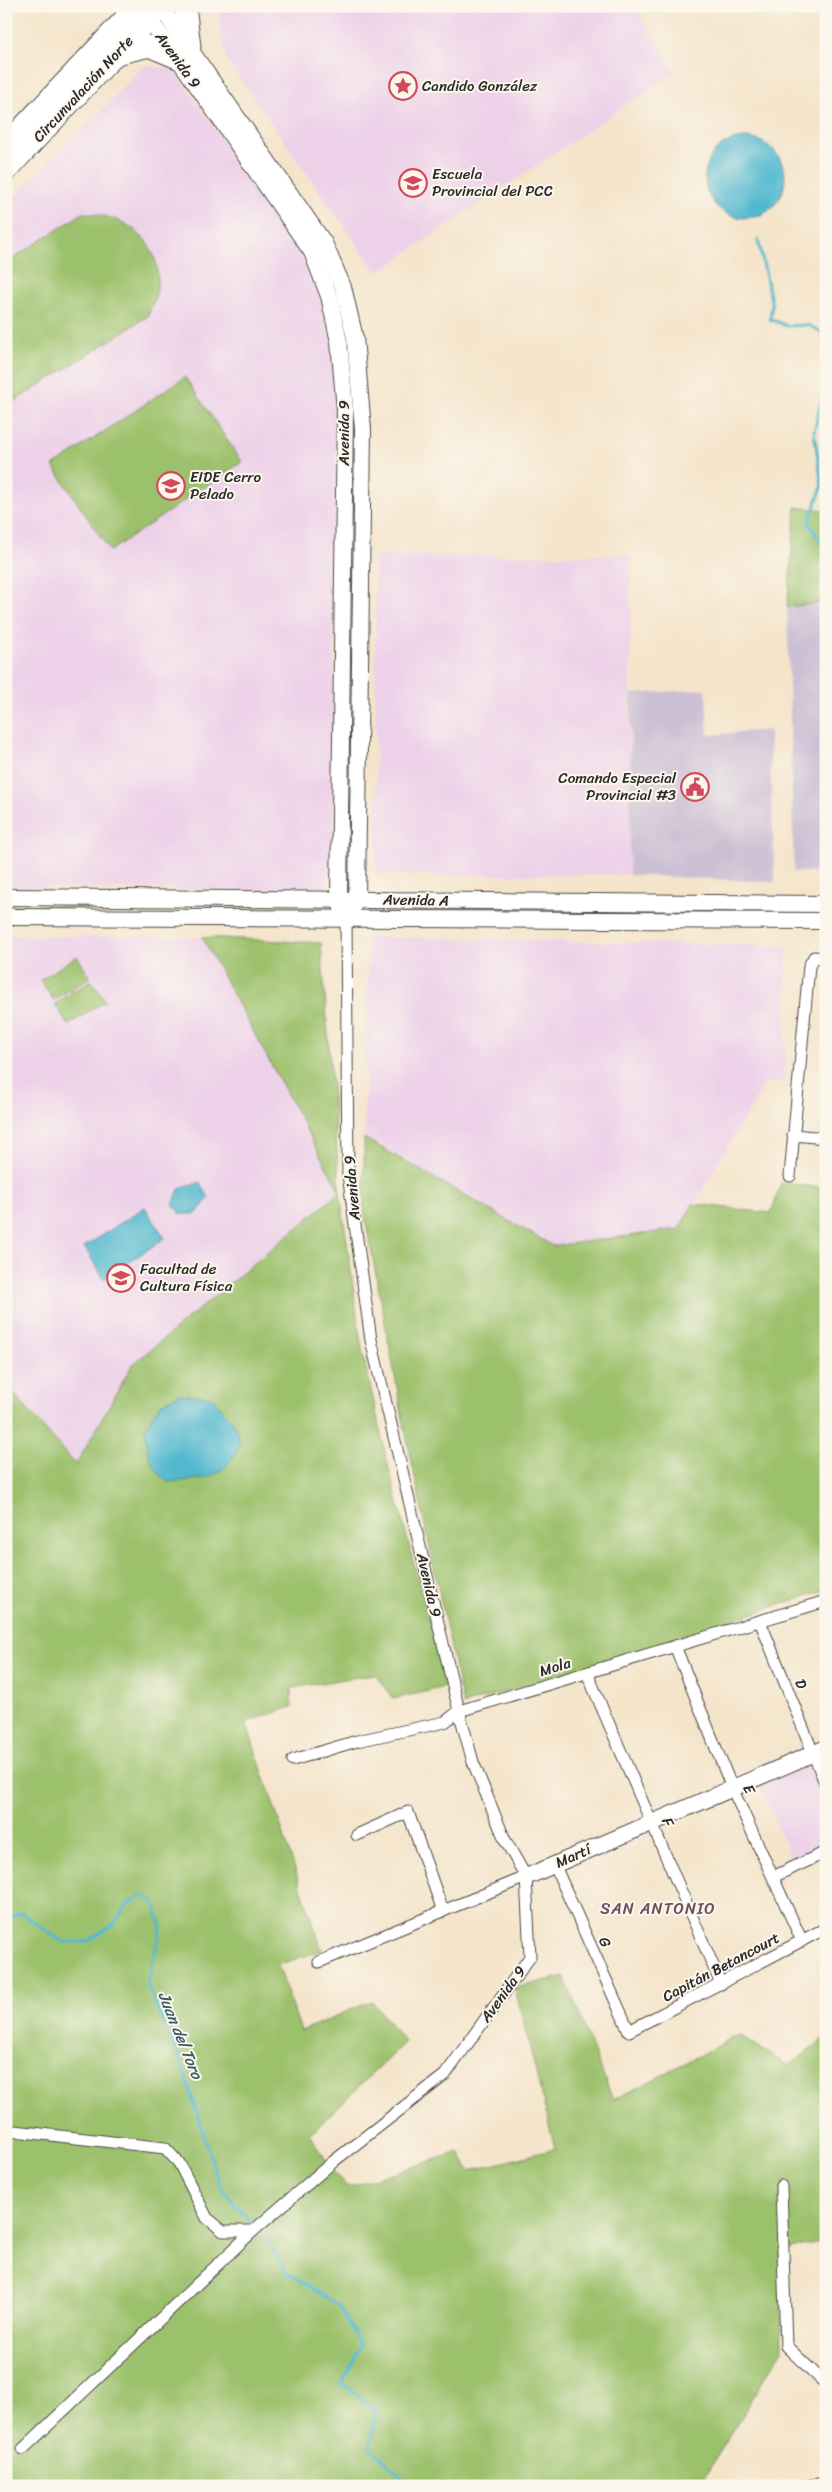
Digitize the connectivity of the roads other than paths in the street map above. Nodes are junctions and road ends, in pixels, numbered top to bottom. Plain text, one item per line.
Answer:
1 (185, 6) edge
2 (151, 8) edge
3 (184, 53) junction
4 (116, 54) junction
5 (6, 145) edge
6 (6, 171) edge
7 (282, 196) junction
8 (342, 540) junction
9 (362, 540) junction
10 (6, 897) edge
11 (136, 898) junction
12 (339, 900) junction
13 (357, 900) junction
14 (826, 904) edge
15 (6, 917) edge
16 (150, 918) junction
17 (346, 918) junction
18 (826, 921) edge
19 (826, 958) edge
20 (793, 1135) junction
21 (826, 1138) edge
22 (790, 1176) dead end
23 (826, 1601) edge
24 (760, 1621) junction
25 (675, 1646) junction
26 (586, 1673) junction
27 (459, 1711) junction
28 (819, 1751) edge
29 (293, 1760) dead end
30 (826, 1785) edge
31 (732, 1788) junction
32 (651, 1822) junction
33 (357, 1834) dead end
34 (826, 1852) edge
35 (554, 1864) junction
36 (526, 1877) junction
37 (773, 1878) junction
38 (443, 1911) junction
39 (826, 1928) edge
40 (802, 1941) junction
41 (319, 1962) dead end
42 (721, 1984) junction
43 (629, 2031) joint
44 (6, 2130) edge
45 (781, 2186) dead end
46 (254, 2231) junction
47 (826, 2384) edge
48 (22, 2449) dead end
49 (826, 2483) edge
50 (806, 2486) edge

1 - 3 highway
2 - 3 street, Avenida 9
2 - 4 highway, Circunvalación Norte
2 - 5 highway, Circunvalación Norte
3 - 4 highway
3 - 7 street, Avenida 9
4 - 6 highway, Circunvalación Norte
7 - 8 street, Avenida 9
7 - 9 street, Avenida 9
8 - 9 street
8 - 12 street, Avenida 9
9 - 13 street, Avenida 9
10 - 11 street, Avenida A
11 - 12 street, Avenida A
11 - 16 street
12 - 13 street, Avenida A
12 - 17 street, Avenida 9
13 - 14 street, Avenida A
13 - 17 street
15 - 16 street, Avenida A
16 - 17 street, Avenida A
17 - 18 street, Avenida A
17 - 27 street, Avenida 9
19 - 20 street
20 - 21 street
20 - 22 street
23 - 24 street, Mola
24 - 25 street, Mola
24 - 28 street, D
25 - 26 street, Mola
25 - 31 street, E
26 - 27 street, Mola
26 - 32 street, F
27 - 29 street, Mola
27 - 36 street, Avenida 9
28 - 30 street, D
28 - 31 street, Martí
31 - 32 street, Martí
31 - 37 street, E
32 - 35 street, Martí
32 - 42 street, F
33 - 38 street
34 - 37 street
35 - 36 street, Martí
35 - 43 street, G
36 - 38 street, Martí
36 - 46 street, Avenida 9
37 - 40 street, E
38 - 41 street, Martí
39 - 40 street, Capitán Betancourt
40 - 42 street, Capitán Betancourt
42 - 43 street, Capitán Betancourt
44 - 46 street
45 - 47 street
46 - 48 street, Avenida 9
49 - 50 street

